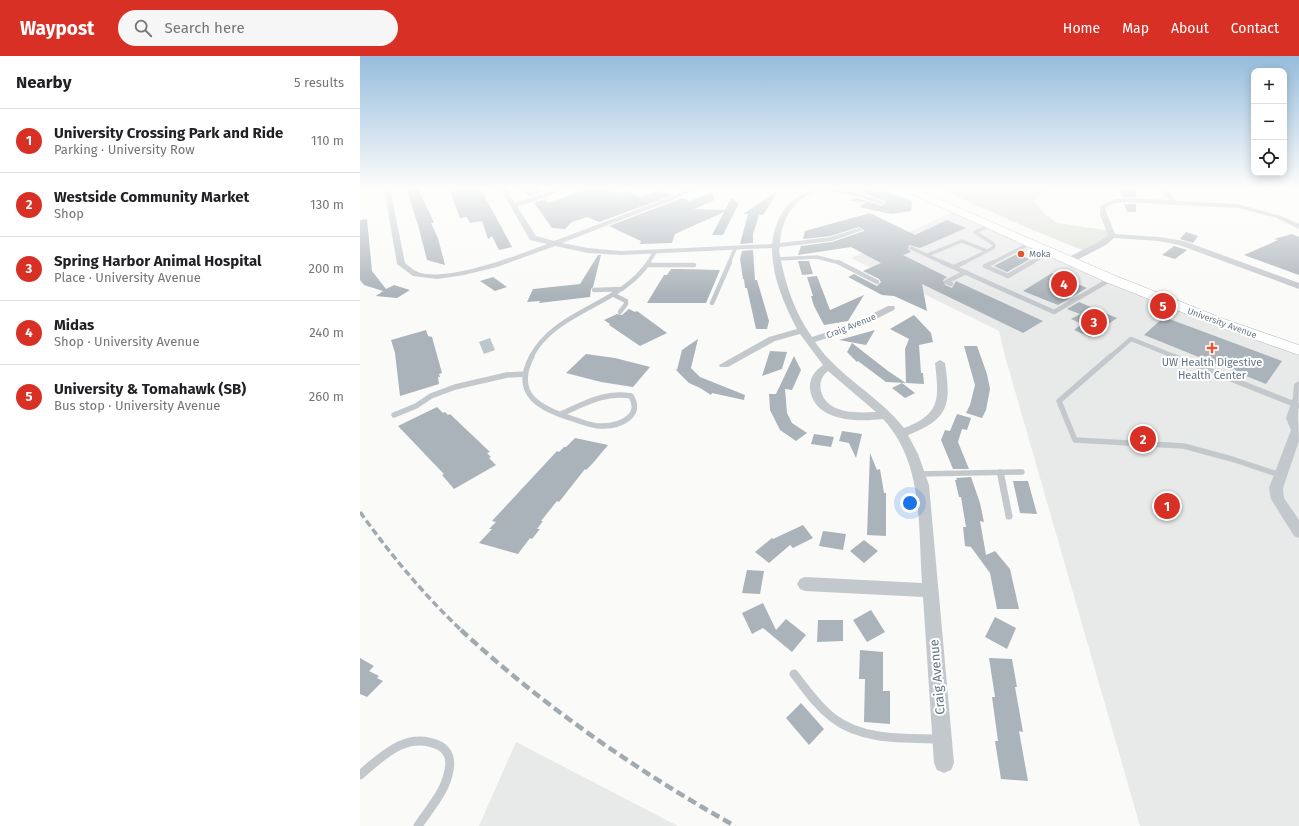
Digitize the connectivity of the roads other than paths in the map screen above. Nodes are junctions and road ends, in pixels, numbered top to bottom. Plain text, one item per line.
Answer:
1 (393, 224) edge
2 (524, 224) edge
3 (605, 224) edge
4 (780, 224) edge
5 (983, 224) edge
6 (998, 224) edge
7 (1109, 224) edge
8 (988, 226) junction
9 (859, 230) dead end
10 (1112, 236) junction
11 (553, 244) junction
12 (1029, 244) junction
13 (776, 246) junction
14 (1048, 247) junction
15 (911, 248) dead end
16 (734, 249) junction
17 (987, 251) junction
18 (655, 252) junction
19 (927, 255) junction
20 (777, 259) junction
21 (1073, 259) junction
22 (648, 265) junction
23 (694, 265) dead end
24 (954, 267) junction
25 (966, 272) junction
26 (1111, 279) junction
27 (878, 282) dead end
28 (951, 284) dead end
29 (1299, 286) edge
30 (622, 289) junction
31 (594, 290) dead end
32 (614, 295) junction
33 (1178, 295) junction
34 (712, 303) dead end
35 (891, 308) dead end
36 (620, 312) dead end
37 (1227, 314) junction
38 (803, 330) junction
39 (1299, 338) edge
40 (810, 341) junction
41 (1299, 345) edge
42 (1299, 350) edge
43 (940, 363) dead end
44 (724, 365) dead end
45 (829, 366) junction
46 (525, 374) junction
47 (1299, 384) edge
48 (1298, 406) edge
49 (394, 414) dead end
50 (561, 414) junction
51 (886, 415) junction
52 (1298, 429) edge
53 (901, 433) junction
54 (1000, 472) junction
55 (1022, 472) dead end
56 (918, 474) junction
57 (1280, 475) junction
58 (1009, 516) dead end
59 (1299, 532) edge
60 (805, 584) dead end
61 (930, 590) junction
62 (794, 674) dead end
63 (942, 740) junction
64 (944, 763) dead end
65 (360, 775) edge
66 (418, 826) edge

1 - 11 street
2 - 11 street
3 - 11 street
4 - 13 street, Craig Avenue
5 - 8 main road, University Avenue
6 - 14 main road, University Avenue
7 - 10 street
8 - 12 main road, University Avenue
8 - 14 main road
8 - 17 lane
9 - 13 street
10 - 21 street
10 - 29 street
11 - 18 street
12 - 14 main road, University Avenue
12 - 14 lane
13 - 16 street
13 - 20 street, Craig Avenue
14 - 21 main road, University Avenue
15 - 19 lane
16 - 18 street
16 - 34 lane
17 - 19 lane
17 - 24 lane
18 - 22 lane
19 - 24 lane
20 - 27 lane
20 - 38 street, Craig Avenue
21 - 26 main road, University Avenue
21 - 33 main road, University Avenue
22 - 23 lane
22 - 30 lane
24 - 25 lane
25 - 26 lane
25 - 28 lane
26 - 33 main road
26 - 42 main road, University Avenue
30 - 31 lane
30 - 32 lane
32 - 36 lane
32 - 46 lane
33 - 37 main road, University Avenue
35 - 40 street, Craig Avenue
37 - 39 main road, University Avenue
37 - 41 main road
38 - 40 street, Craig Avenue
38 - 44 street
40 - 45 street, Craig Avenue
43 - 53 street
45 - 51 street, Craig Avenue
45 - 51 street
46 - 49 lane
46 - 50 lane
47 - 48 street
48 - 52 street
48 - 57 lane
50 - 50 lane
51 - 53 street, Craig Avenue
52 - 57 street
53 - 56 street, Craig Avenue
54 - 55 lane
54 - 56 lane
54 - 58 lane
56 - 61 street, Craig Avenue
57 - 59 street
60 - 61 street
61 - 63 street, Craig Avenue
62 - 63 lane
63 - 64 street, Craig Avenue
65 - 66 lane

